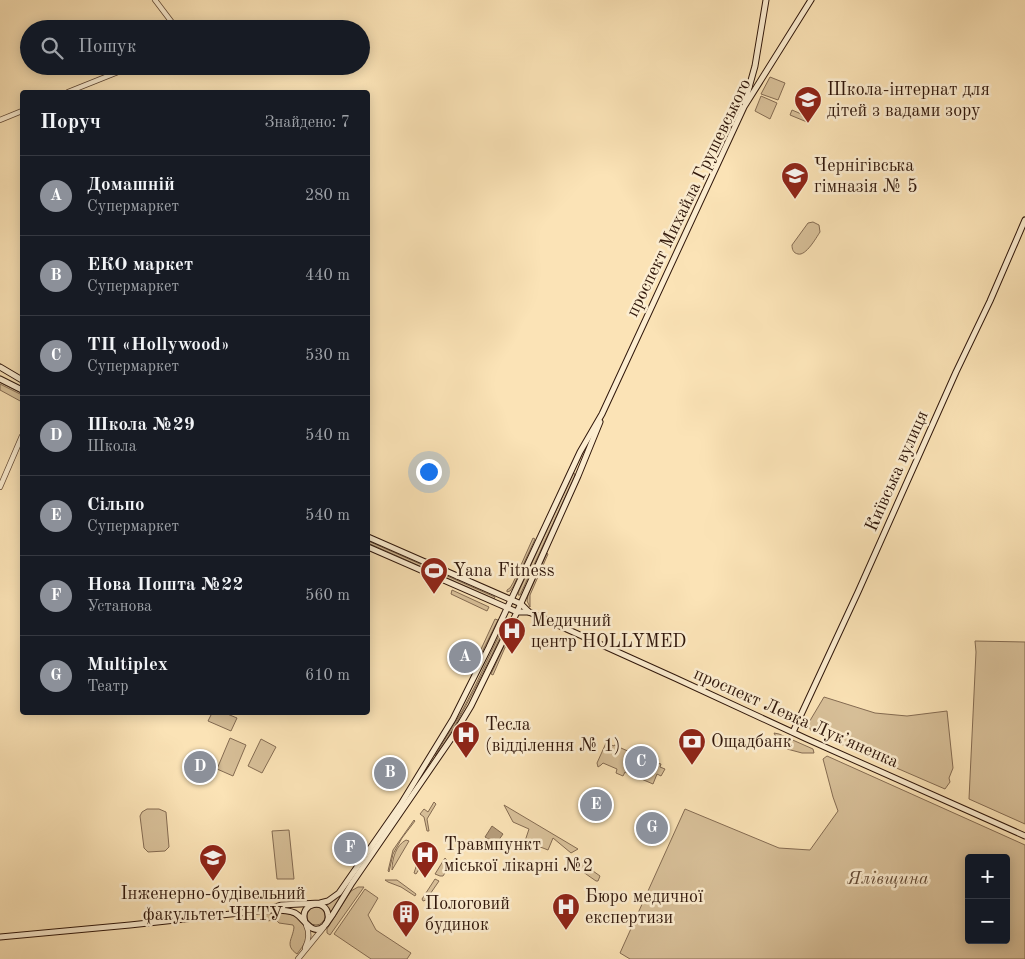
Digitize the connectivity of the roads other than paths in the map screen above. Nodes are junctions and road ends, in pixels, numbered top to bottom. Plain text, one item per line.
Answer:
1 (155, 0) edge
2 (766, 0) edge
3 (811, 0) edge
4 (170, 20) edge
5 (755, 66) junction
6 (766, 70) junction
7 (110, 75) edge
8 (73, 90) edge
9 (744, 107) junction
10 (20, 112) edge
11 (0, 120) edge
12 (1025, 220) edge
13 (0, 367) edge
14 (0, 379) edge
15 (20, 379) edge
16 (20, 389) edge
17 (602, 414) junction
18 (20, 441) edge
19 (575, 464) junction
20 (582, 467) junction
21 (0, 487) edge
22 (370, 538) edge
23 (370, 548) edge
24 (511, 600) junction
25 (520, 604) junction
26 (507, 608) junction
27 (517, 612) junction
28 (529, 612) junction
29 (793, 732) junction
30 (1025, 836) edge
31 (314, 904) junction
32 (267, 910) junction
33 (305, 922) junction
34 (326, 924) junction
35 (314, 929) junction
36 (321, 931) junction
37 (0, 937) edge
38 (299, 957) edge

1 - 4 street
2 - 5 main road
3 - 6 main road, проспект Михайла Грушевського
5 - 6 main road
5 - 9 main road
6 - 9 main road, проспект Михайла Грушевського
7 - 8 street
9 - 17 main road, проспект Михайла Грушевського
10 - 11 street
12 - 29 main road, Київська вулиця
13 - 15 main road
14 - 16 main road
17 - 19 main road, проспект Михайла Грушевського
17 - 20 main road, проспект Михайла Грушевського
18 - 21 street
19 - 20 main road
19 - 24 main road, проспект Михайла Грушевського
20 - 25 main road, проспект Михайла Грушевського
22 - 24 main road, проспект Левка Лукʼяненка
23 - 26 main road, проспект Левка Лукʼяненка
24 - 25 main road, проспект Левка Лукʼяненка
24 - 26 main road, проспект Михайла Грушевського
25 - 27 main road, проспект Михайла Грушевського
25 - 28 main road, проспект Левка Лукʼяненка
26 - 27 main road, проспект Левка Лукʼяненка
26 - 31 main road, проспект Михайла Грушевського
27 - 28 main road, проспект Левка Лукʼяненка
27 - 34 main road, проспект Михайла Грушевського
28 - 29 main road, проспект Левка Лукʼяненка
29 - 30 main road, проспект Левка Лукʼяненка
31 - 32 main road
31 - 33 main road
31 - 34 main road
32 - 33 main road
32 - 37 main road
33 - 35 main road
33 - 38 street, проспект Михайла Грушевського
34 - 35 main road
34 - 36 street, проспект Михайла Грушевського
35 - 36 street
36 - 38 street, проспект Михайла Грушевського

